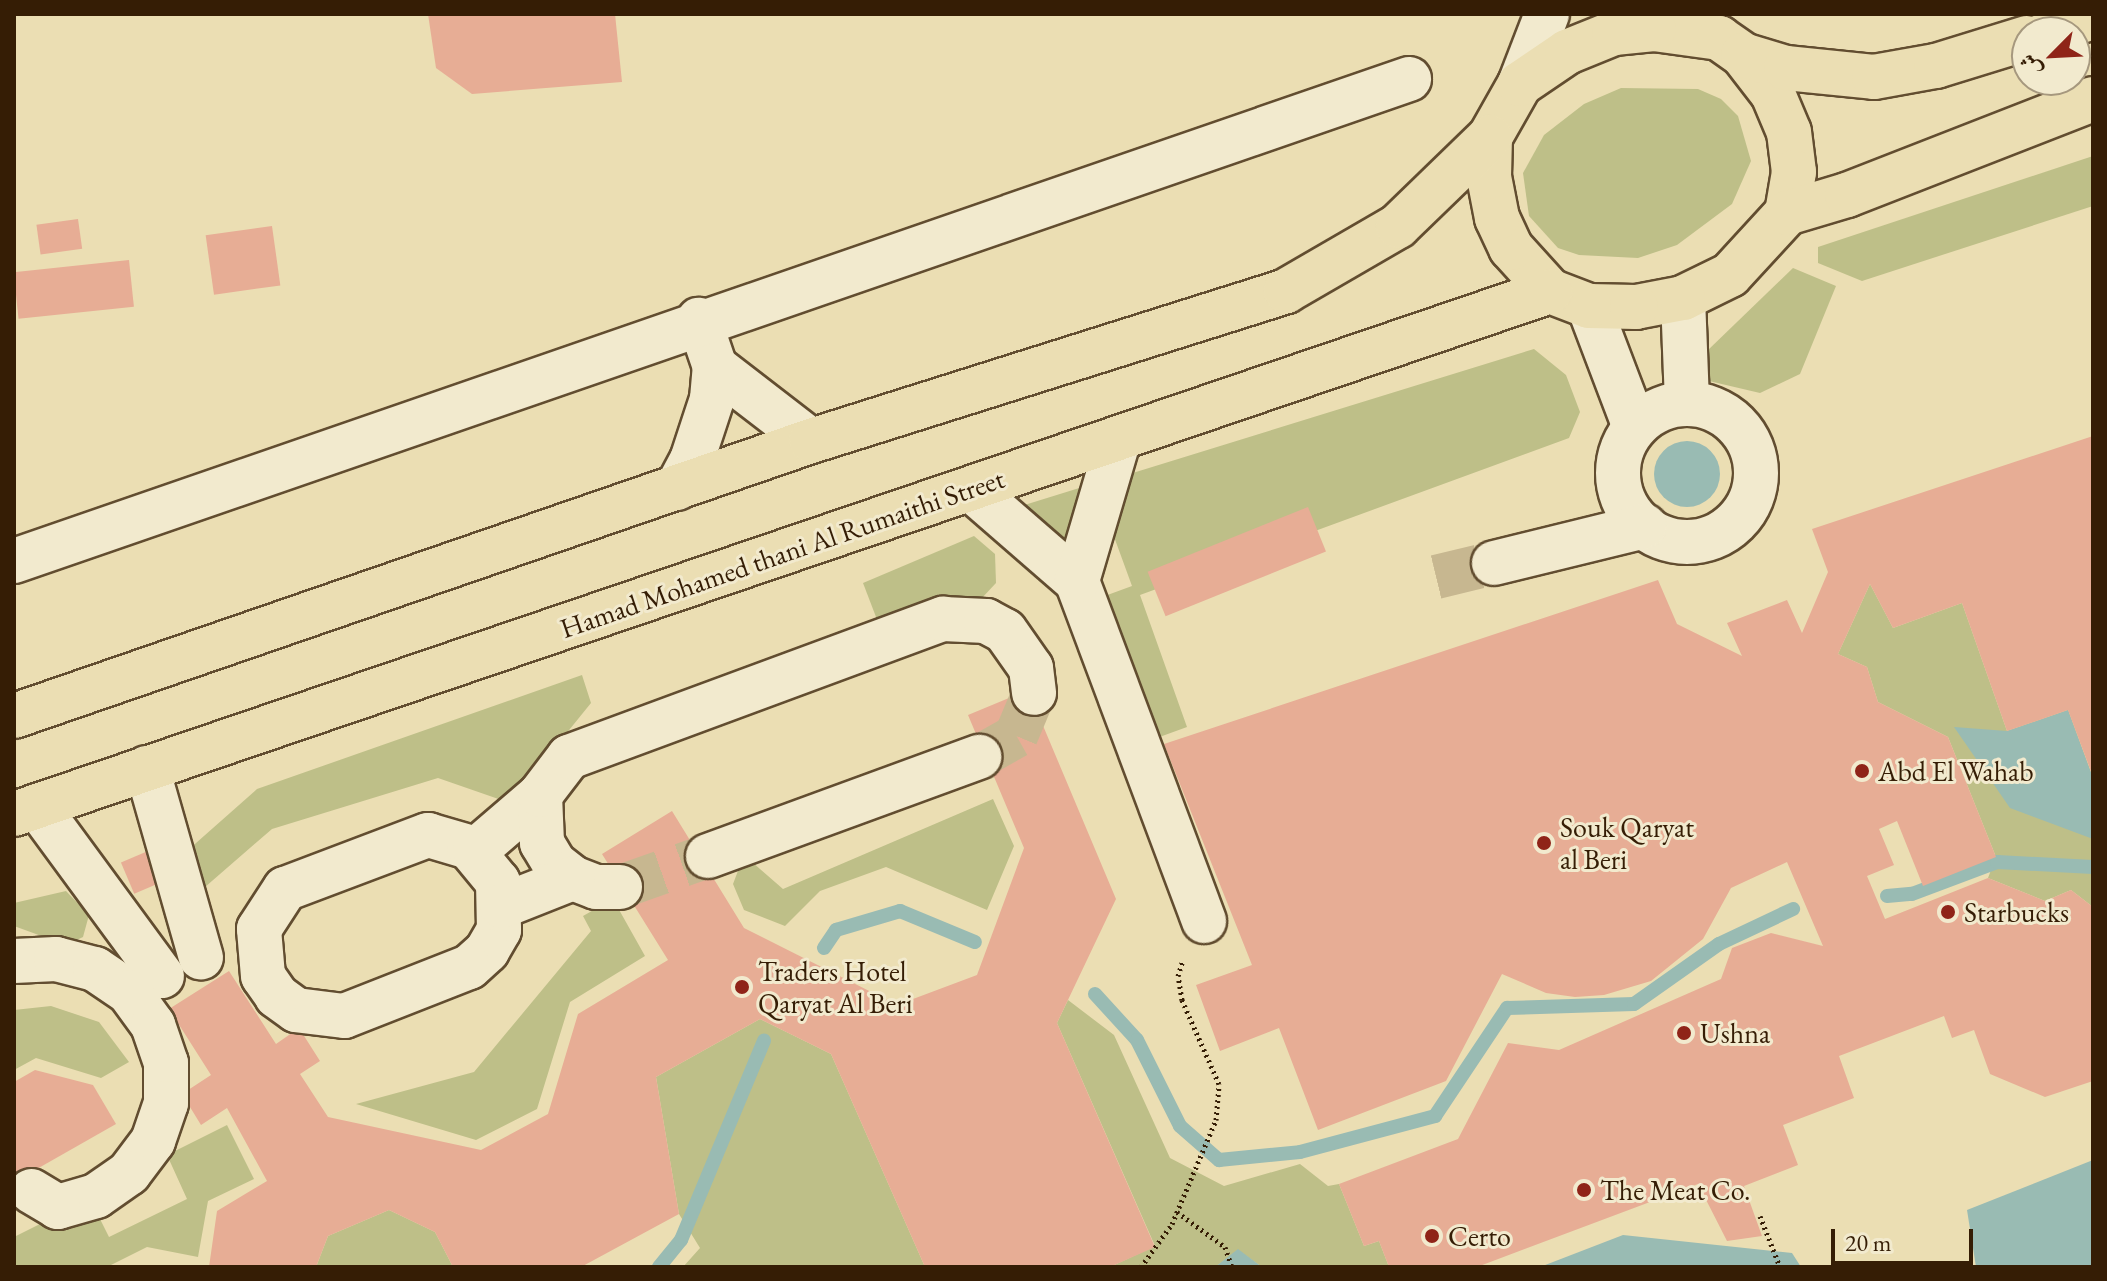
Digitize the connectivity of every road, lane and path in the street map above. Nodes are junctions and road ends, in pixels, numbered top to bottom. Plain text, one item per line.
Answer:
1 (1547, 14) edge
2 (1723, 36) edge
3 (2011, 43) edge
4 (1409, 79) dead end
5 (1520, 84) junction
6 (2093, 99) edge
7 (1490, 137) junction
8 (1787, 213) junction
9 (1569, 298) junction
10 (1683, 298) junction
11 (699, 320) junction
12 (715, 367) junction
13 (1687, 403) junction
14 (1635, 427) junction
15 (1119, 438) junction
16 (811, 441) junction
17 (677, 488) junction
18 (971, 489) junction
19 (1645, 526) junction
20 (14, 561) edge
21 (1494, 563) tunnel mouth
22 (1077, 581) junction
23 (1034, 693) tunnel mouth
24 (14, 716) edge
25 (979, 757) tunnel mouth
26 (147, 768) junction
27 (540, 795) junction
28 (26, 810) edge
29 (475, 851) junction
30 (708, 856) tunnel mouth
31 (573, 878) junction
32 (620, 887) tunnel mouth
33 (502, 906) junction
34 (1204, 921) joint
35 (259, 929) junction
36 (201, 957) junction
37 (14, 961) edge
38 (145, 984) junction
39 (31, 1191) dead end
40 (1177, 1212) junction
41 (1760, 1216) dead end
42 (1141, 1267) edge
43 (1232, 1267) edge
44 (1780, 1267) edge

1 - 5 street
2 - 3 main road
2 - 5 main road
2 - 8 main road
4 - 11 street
5 - 7 main road
6 - 8 main road
7 - 9 main road
7 - 16 main road
8 - 10 main road
9 - 10 main road
9 - 14 street
9 - 15 main road, Hamad Mohamed thani Al Rumaithi Street
10 - 13 street
11 - 12 street
11 - 20 street
12 - 16 street
12 - 17 street
13 - 14 street
13 - 19 street
14 - 19 street
15 - 18 main road, Hamad Mohamed thani Al Rumaithi Street
15 - 22 street
16 - 17 main road
17 - 24 main road
18 - 22 street
18 - 26 main road, Hamad Mohamed thani Al Rumaithi Street
19 - 21 street
22 - 34 street
23 - 27 street
25 - 30 street
26 - 28 main road, Hamad Mohamed thani Al Rumaithi Street
26 - 36 street
27 - 29 street
27 - 31 street
28 - 38 street
29 - 33 street
29 - 35 street
31 - 32 street
31 - 33 street
33 - 35 street
34 - 40 path
35 - 36 street
36 - 38 street
37 - 38 street
38 - 39 street
40 - 42 path
40 - 43 path
41 - 44 path

